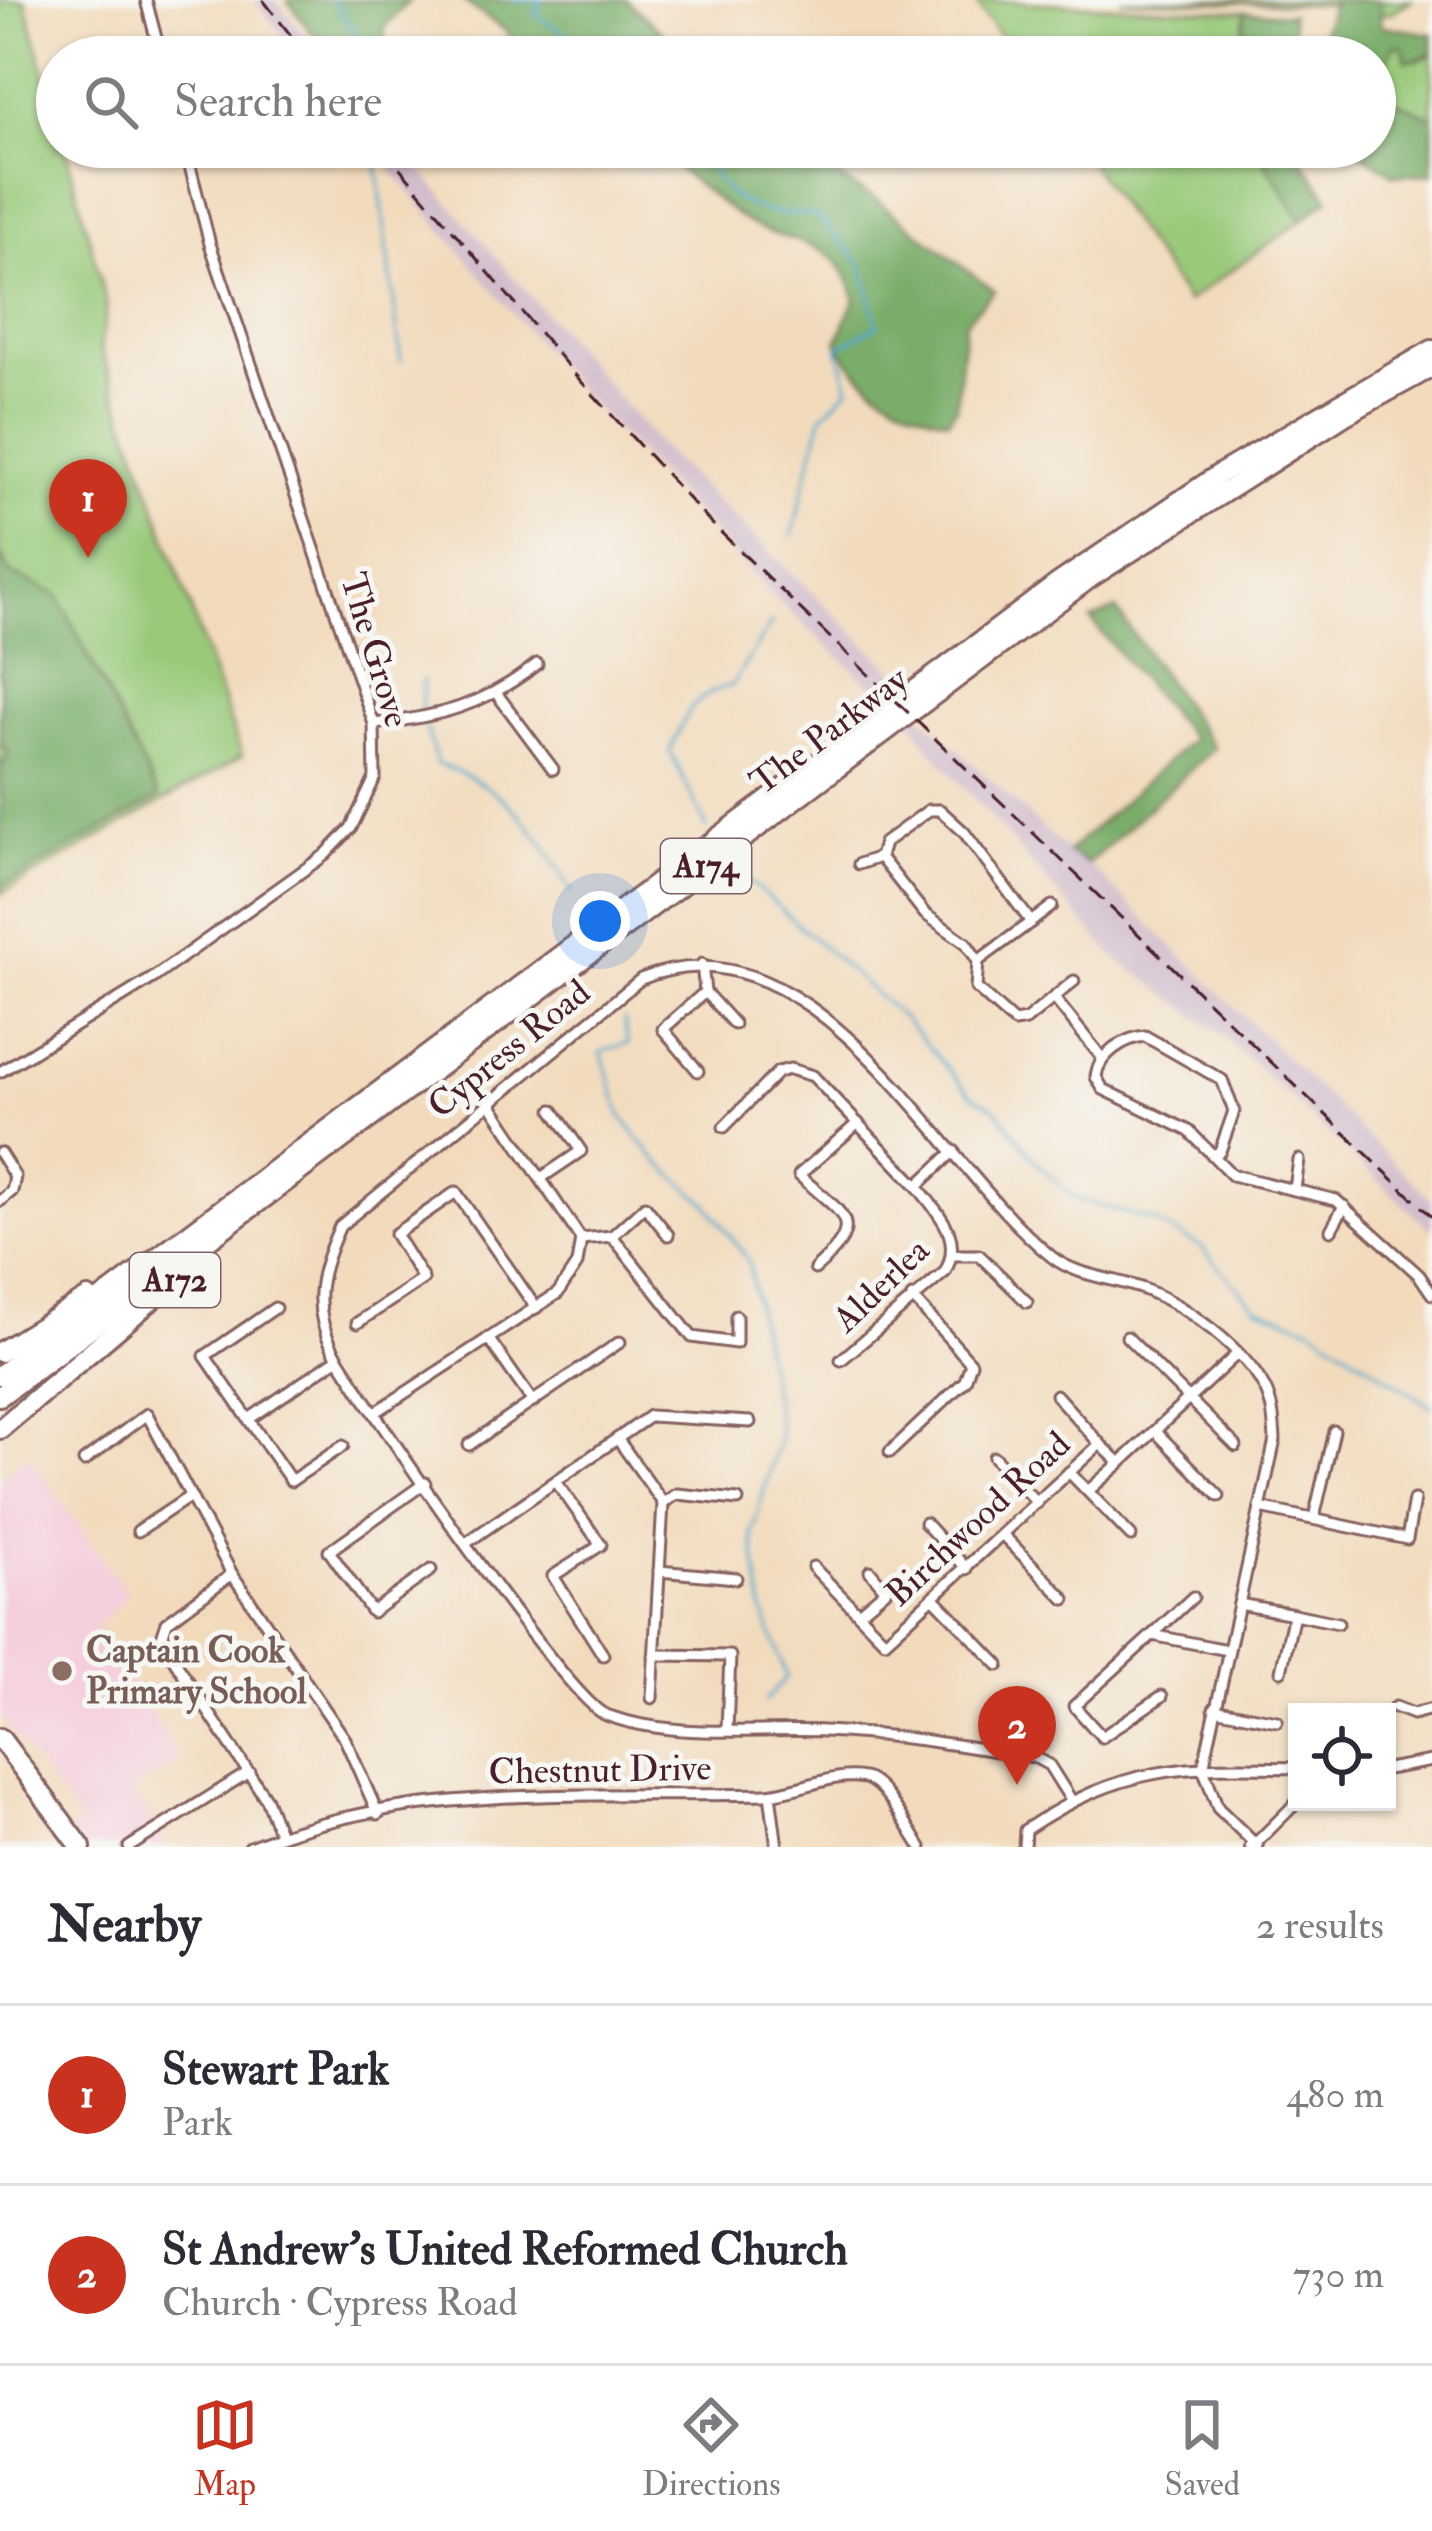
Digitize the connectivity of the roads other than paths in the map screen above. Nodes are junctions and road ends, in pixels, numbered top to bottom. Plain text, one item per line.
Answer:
1 (146, 0) edge
2 (155, 36) edge
3 (190, 168) edge
4 (1432, 350) edge
5 (1432, 367) edge
6 (537, 664) dead end
7 (497, 694) junction
8 (374, 724) junction
9 (553, 769) dead end
10 (880, 857) junction
11 (859, 864) dead end
12 (1052, 906) dead end
13 (1031, 922) junction
14 (978, 961) junction
15 (702, 964) junction
16 (1074, 982) dead end
17 (705, 992) junction
18 (1054, 998) junction
19 (734, 1024) dead end
20 (1103, 1059) junction
21 (698, 1071) dead end
22 (0, 1072) edge
23 (489, 1102) junction
24 (553, 1110) dead end
25 (858, 1123) junction
26 (724, 1127) dead end
27 (954, 1151) junction
28 (0, 1153) edge
29 (1213, 1156) junction
30 (1299, 1160) dead end
31 (541, 1178) junction
32 (917, 1186) junction
33 (1295, 1189) junction
34 (241, 1196) junction
35 (264, 1198) junction
36 (0, 1202) edge
37 (1344, 1206) junction
38 (1331, 1230) dead end
39 (668, 1235) dead end
40 (612, 1236) junction
41 (581, 1239) junction
42 (954, 1255) junction
43 (815, 1269) dead end
44 (1432, 1294) edge
45 (912, 1297) junction
46 (1027, 1302) dead end
47 (536, 1307) junction
48 (275, 1308) dead end
49 (736, 1316) dead end
50 (357, 1323) dead end
51 (1127, 1337) dead end
52 (488, 1338) junction
53 (620, 1342) dead end
54 (0, 1352) edge
55 (1237, 1354) junction
56 (338, 1358) junction
57 (841, 1360) dead end
58 (0, 1375) edge
59 (1056, 1395) dead end
60 (0, 1396) edge
61 (1189, 1400) junction
62 (532, 1402) junction
63 (376, 1412) junction
64 (249, 1419) junction
65 (750, 1423) dead end
66 (0, 1429) edge
67 (1155, 1431) junction
68 (1334, 1431) dead end
69 (619, 1441) junction
70 (1100, 1444) junction
71 (469, 1445) dead end
72 (1236, 1446) dead end
73 (343, 1447) dead end
74 (890, 1452) dead end
75 (994, 1457) dead end
76 (84, 1461) dead end
77 (1120, 1463) junction
78 (1069, 1472) junction
79 (425, 1483) junction
80 (557, 1483) junction
81 (1088, 1491) junction
82 (1219, 1496) dead end
83 (189, 1497) junction
84 (738, 1500) dead end
85 (1414, 1500) dead end
86 (663, 1503) junction
87 (1037, 1503) junction
88 (1260, 1508) junction
89 (1314, 1518) junction
90 (925, 1523) dead end
91 (138, 1531) dead end
92 (1002, 1534) junction
93 (1131, 1536) dead end
94 (466, 1543) junction
95 (813, 1567) dead end
96 (967, 1569) junction
97 (431, 1570) dead end
98 (659, 1571) junction
99 (870, 1571) dead end
100 (232, 1574) junction
101 (736, 1578) dead end
102 (1193, 1597) dead end
103 (934, 1598) junction
104 (1065, 1599) dead end
105 (1239, 1604) junction
106 (860, 1612) junction
107 (1294, 1614) junction
108 (1338, 1623) dead end
109 (1152, 1635) junction
110 (1227, 1650) junction
111 (654, 1654) junction
112 (603, 1655) dead end
113 (999, 1665) dead end
114 (1281, 1671) dead end
115 (1162, 1696) dead end
116 (652, 1699) dead end
117 (1396, 1707) edge
118 (1214, 1709) junction
119 (1432, 1709) edge
120 (1413, 1714) junction
121 (1277, 1721) dead end
122 (1411, 1728) dead end
123 (727, 1730) junction
124 (0, 1738) edge
125 (1432, 1761) edge
126 (1396, 1767) edge
127 (1203, 1768) junction
128 (1288, 1768) edge
129 (249, 1772) junction
130 (770, 1794) junction
131 (1071, 1800) junction
132 (1289, 1811) edge
133 (378, 1814) junction
134 (280, 1835) junction
135 (1254, 1845) edge
136 (81, 1847) edge
137 (129, 1847) edge
138 (250, 1847) edge
139 (777, 1847) edge
140 (921, 1847) edge
141 (1024, 1847) edge

1 - 2 street
3 - 8 street, The Grove
4 - 34 highway, The Parkway / A174
5 - 35 highway, The Parkway / A174
6 - 7 street
7 - 8 street
7 - 9 street
8 - 22 street, The Grove
10 - 11 street
10 - 13 street
10 - 14 street
12 - 13 street
13 - 14 street
14 - 18 street
15 - 17 street
15 - 23 street, Cypress Road
15 - 27 street, Cypress Road
16 - 18 street
17 - 19 street
17 - 21 street
18 - 20 street
20 - 29 street
20 - 29 street
23 - 31 street
23 - 56 street, Cypress Road
24 - 31 street
25 - 26 street, Alderlea
25 - 32 street, Alderlea
25 - 43 street
27 - 32 street
27 - 55 street, Cypress Road
28 - 36 street
29 - 33 street
30 - 33 street
31 - 41 street
32 - 42 street, Alderlea
33 - 37 street
34 - 54 highway, A174
34 - 58 highway, The Parkway / A174
35 - 60 highway, The Parkway / A174
35 - 66 highway, A172
37 - 38 street
37 - 44 street
39 - 40 street
40 - 41 street
40 - 49 street
41 - 47 street
42 - 45 street, Alderlea
42 - 46 street
45 - 57 street, Alderlea
45 - 74 street
47 - 50 street
47 - 52 street
48 - 64 street
51 - 61 street
52 - 62 street
52 - 63 street
53 - 62 street
55 - 61 street, Birchwood Road
55 - 88 street, Cypress Road
56 - 63 street, Cypress Road
56 - 64 street
59 - 70 street
61 - 67 street, Birchwood Road
61 - 72 street
62 - 71 street
63 - 79 street, Cypress Road
64 - 73 street
65 - 69 street
67 - 77 street, Birchwood Road
67 - 82 street
68 - 89 street
69 - 80 street
69 - 86 street
70 - 77 street, Birchwood Road
70 - 78 street, Birchwood Road
75 - 87 street
76 - 83 street
77 - 81 street
78 - 81 street
78 - 87 street, Birchwood Road
79 - 94 street, Cypress Road
79 - 97 street
80 - 94 street
80 - 112 street
81 - 93 street
83 - 91 street
83 - 100 street
84 - 86 street
85 - 89 street
86 - 98 street
87 - 92 street, Birchwood Road
88 - 89 street
88 - 105 street, Cypress Road
90 - 96 street
92 - 96 street, Birchwood Road
92 - 104 street
94 - 123 street, Cypress Road
95 - 106 street, Birchwood Road
96 - 103 street, Birchwood Road
98 - 101 street
98 - 111 street
99 - 106 street
100 - 129 street
100 - 133 street
102 - 109 street
103 - 106 street, Birchwood Road
103 - 113 street
105 - 107 street
105 - 110 street, Cypress Road
107 - 108 street
107 - 114 street
109 - 110 street
109 - 115 street
110 - 118 street, Cypress Road
111 - 116 street
111 - 123 street
117 - 120 street
118 - 121 street
118 - 127 street, Cypress Road
119 - 120 street
120 - 122 street
123 - 131 street, Cypress Road
124 - 136 highway
125 - 126 street
127 - 128 street
127 - 131 street
127 - 135 street
129 - 134 street
129 - 137 street
130 - 133 street, Chestnut Drive
130 - 139 street
130 - 140 street, Chestnut Drive
131 - 141 street
132 - 135 street
133 - 134 street, Chestnut Drive
134 - 138 street, Chestnut Drive

